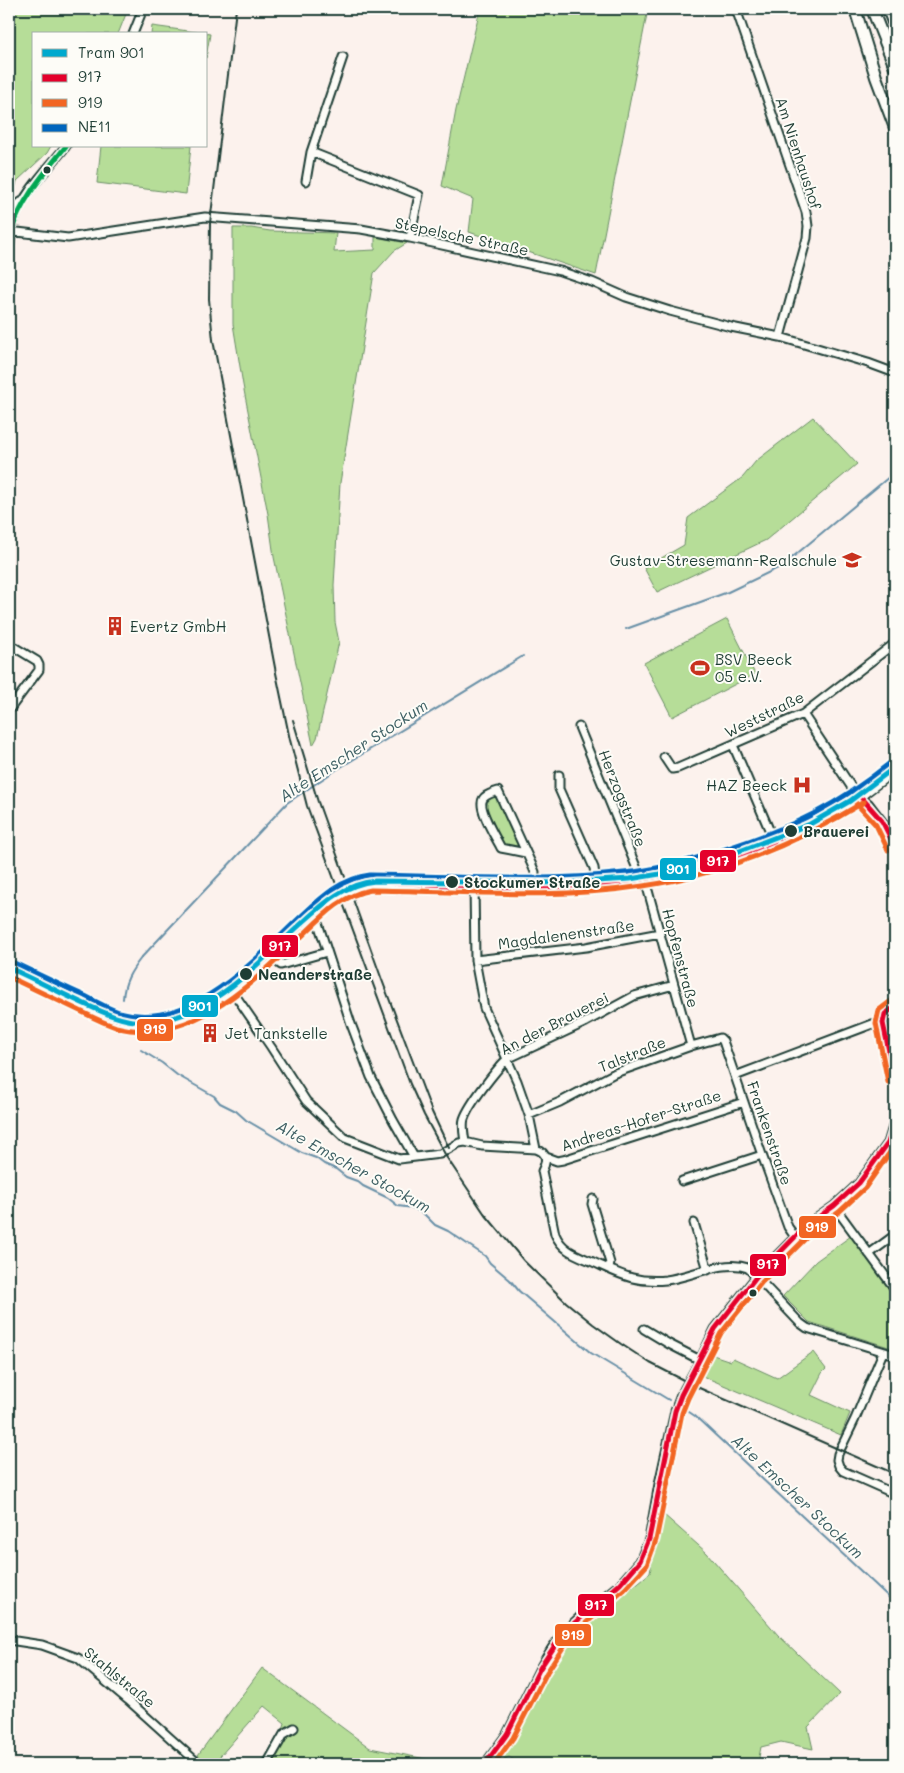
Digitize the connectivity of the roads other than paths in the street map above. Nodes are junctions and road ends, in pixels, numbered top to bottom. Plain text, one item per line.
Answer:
1 (144, 9) edge
2 (736, 9) edge
3 (855, 9) edge
4 (872, 9) edge
5 (888, 9) edge
6 (895, 27) edge
7 (133, 32) edge
8 (343, 57) dead end
9 (895, 66) edge
10 (895, 128) edge
11 (64, 148) edge
12 (311, 152) junction
13 (306, 181) dead end
14 (24, 198) junction
15 (9, 212) edge
16 (10, 231) edge
17 (410, 238) junction
18 (9, 253) edge
19 (780, 338) junction
20 (895, 373) edge
21 (895, 643) edge
22 (9, 644) edge
23 (9, 710) edge
24 (803, 714) junction
25 (579, 727) dead end
26 (733, 745) junction
27 (664, 757) dead end
28 (895, 769) edge
29 (560, 775) dead end
30 (860, 796) junction
31 (774, 841) junction
32 (895, 847) edge
33 (526, 853) junction
34 (642, 878) junction
35 (596, 883) junction
36 (360, 884) tunnel mouth
37 (474, 884) junction
38 (534, 885) junction
39 (336, 896) tunnel mouth
40 (313, 915) junction
41 (660, 933) junction
42 (327, 952) junction
43 (269, 956) junction
44 (476, 960) junction
45 (9, 969) edge
46 (674, 985) junction
47 (231, 989) junction
48 (895, 1007) edge
49 (883, 1020) junction
50 (720, 1038) joint
51 (691, 1046) junction
52 (507, 1059) junction
53 (735, 1076) junction
54 (895, 1080) edge
55 (744, 1102) junction
56 (529, 1115) junction
57 (895, 1125) edge
58 (465, 1142) junction
59 (536, 1149) junction
60 (762, 1155) junction
61 (414, 1157) junction
62 (546, 1157) junction
63 (682, 1182) dead end
64 (593, 1199) dead end
65 (834, 1206) junction
66 (694, 1223) dead end
67 (895, 1235) edge
68 (795, 1237) junction
69 (870, 1254) junction
70 (609, 1269) junction
71 (708, 1270) junction
72 (756, 1276) junction
73 (895, 1289) edge
74 (644, 1328) dead end
75 (883, 1352) junction
76 (895, 1355) edge
77 (700, 1360) junction
78 (895, 1494) edge
79 (9, 1640) edge
80 (294, 1728) dead end
81 (199, 1764) edge
82 (267, 1764) edge
83 (485, 1764) edge

1 - 7 street
2 - 19 street, Am Nienhaushof
3 - 10 highway
4 - 9 highway
5 - 6 highway
8 - 12 street
11 - 14 street
12 - 13 street
12 - 17 street
14 - 15 street
14 - 16 street
16 - 17 street, Stepelsche Straße
16 - 18 street
17 - 19 street, Stepelsche Straße
19 - 20 street, Stepelsche Straße
21 - 24 street, Weststraße
22 - 23 street
24 - 26 street, Weststraße
24 - 30 street
25 - 34 street, Herzogstraße
26 - 27 street, Weststraße
26 - 31 street
28 - 30 main road
29 - 35 street
30 - 31 main road
30 - 32 street
31 - 34 main road
33 - 33 street
33 - 38 street
34 - 35 main road
34 - 41 street, Hopfenstraße
35 - 38 main road
36 - 37 main road
37 - 38 main road
37 - 44 street
39 - 40 main road
40 - 42 street
40 - 43 main road
41 - 44 street, Magdalenenstraße
41 - 46 street, Hopfenstraße
42 - 43 street
42 - 61 street
43 - 47 main road
44 - 52 street
45 - 47 main road
46 - 51 street, Hopfenstraße
46 - 52 street, An der Brauerei
47 - 61 street
48 - 49 street
49 - 53 street
49 - 54 street
50 - 51 street, Talstraße
50 - 53 street, Frankenstraße
51 - 56 street, Talstraße
52 - 56 street
52 - 58 street, An der Brauerei
53 - 55 street, Frankenstraße
55 - 60 street, Frankenstraße
55 - 62 street, Andreas-Hofer-Straße
56 - 59 street
57 - 65 street
58 - 59 street
58 - 61 street
59 - 62 street
60 - 63 street
60 - 68 street, Frankenstraße
62 - 70 street
64 - 70 street
65 - 68 street
65 - 69 street
66 - 71 street
67 - 69 street
68 - 72 street
69 - 73 street
70 - 71 street
71 - 72 street
72 - 75 street
72 - 77 street
74 - 77 street
75 - 76 street
75 - 78 street
77 - 83 street
79 - 81 street, Stahlstraße
80 - 82 street

